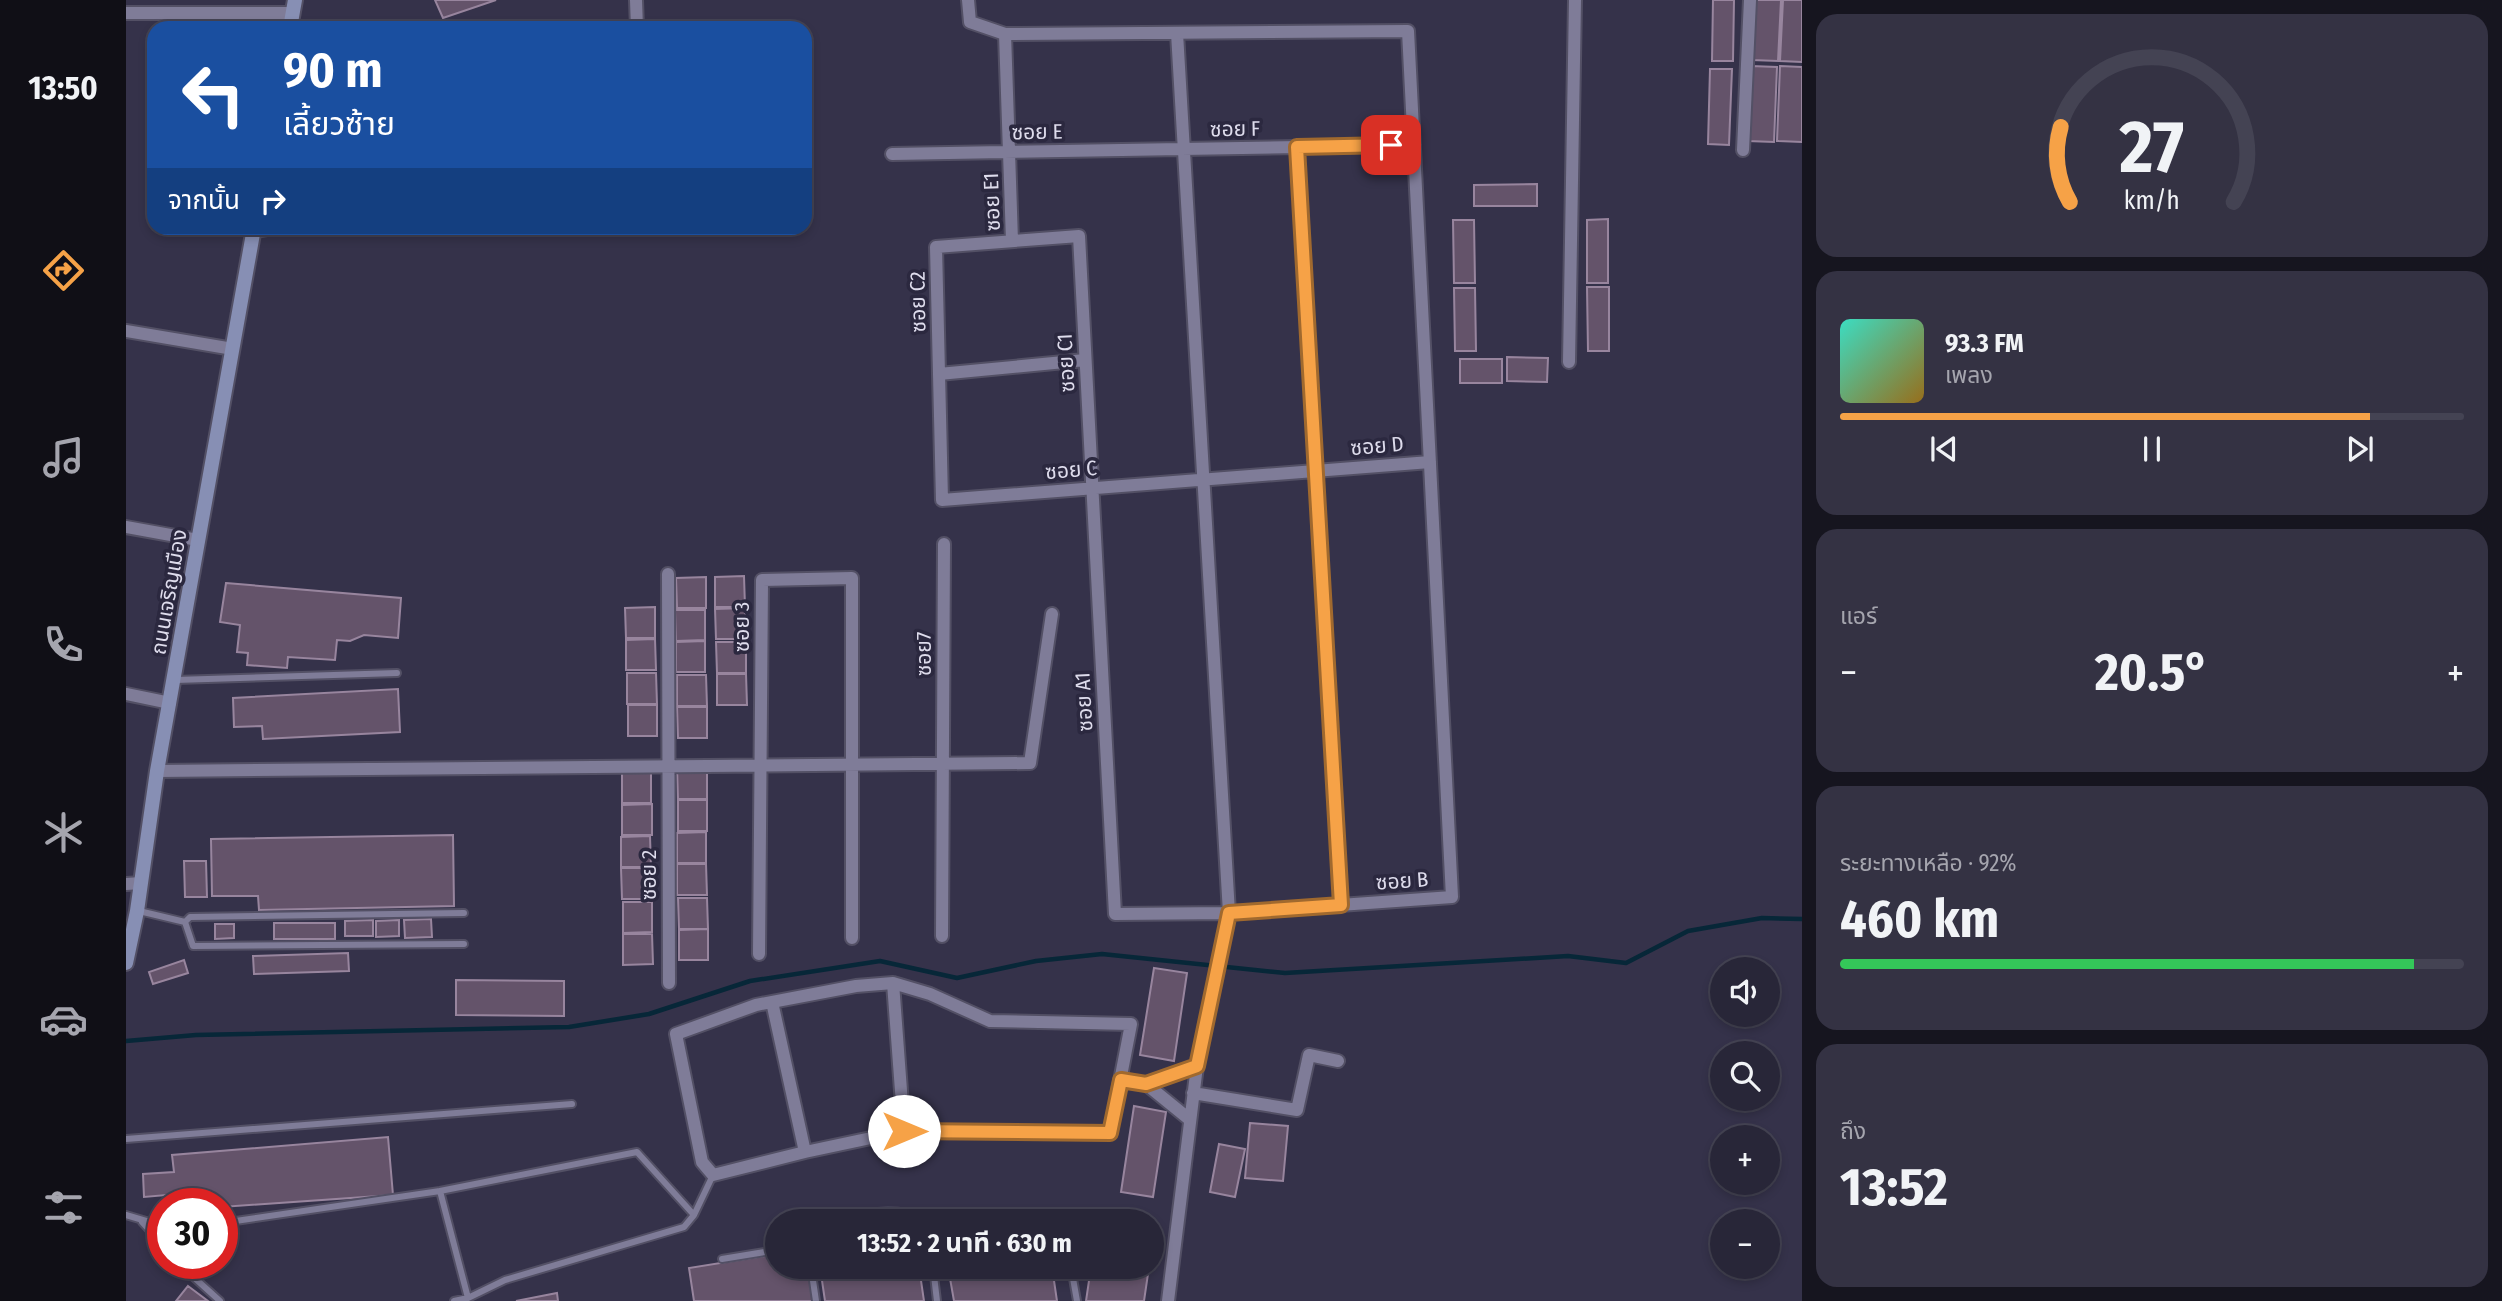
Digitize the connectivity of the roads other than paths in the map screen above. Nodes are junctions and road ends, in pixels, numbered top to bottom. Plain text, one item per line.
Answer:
1 (636, 0) edge
2 (968, 0) edge
3 (1575, 0) edge
4 (1750, 0) edge
5 (294, 6) edge
6 (126, 13) edge
7 (637, 21) edge
8 (1177, 33) junction
9 (1005, 34) junction
10 (1414, 145) junction
11 (1297, 147) junction
12 (1183, 149) junction
13 (1743, 150) dead end
14 (1009, 152) junction
15 (891, 154) dead end
16 (253, 235) edge
17 (1079, 236) joint
18 (1012, 241) junction
19 (126, 331) edge
20 (233, 349) junction
21 (1085, 360) junction
22 (1569, 362) dead end
23 (939, 374) junction
24 (1430, 462) junction
25 (1315, 471) junction
26 (1202, 479) junction
27 (1091, 488) junction
28 (943, 500) joint
29 (126, 527) edge
30 (198, 540) junction
31 (944, 544) dead end
32 (668, 574) dead end
33 (1052, 614) dead end
34 (397, 673) dead end
35 (175, 680) junction
36 (126, 694) edge
37 (170, 704) junction
38 (943, 764) junction
39 (761, 765) junction
40 (852, 765) junction
41 (668, 766) junction
42 (157, 771) junction
43 (133, 883) edge
44 (1341, 905) junction
45 (137, 911) junction
46 (464, 913) dead end
47 (1229, 913) junction
48 (1115, 914) joint
49 (185, 922) junction
50 (942, 936) dead end
51 (852, 938) dead end
52 (464, 944) dead end
53 (760, 954) dead end
54 (126, 963) edge
55 (669, 983) dead end
56 (893, 983) junction
57 (772, 1002) junction
58 (1338, 1061) dead end
59 (1197, 1066) junction
60 (1121, 1080) junction
61 (1146, 1084) junction
62 (1192, 1093) junction
63 (572, 1104) dead end
64 (1189, 1119) junction
65 (904, 1131) junction
66 (126, 1139) edge
67 (806, 1152) junction
68 (713, 1175) junction
69 (440, 1191) junction
70 (126, 1215) edge
71 (694, 1215) junction
72 (141, 1221) junction
73 (238, 1221) edge
74 (147, 1222) edge
75 (147, 1228) edge
76 (765, 1252) edge
77 (722, 1259) dead end
78 (196, 1279) edge
79 (813, 1279) edge
80 (934, 1279) edge
81 (1073, 1279) edge
82 (468, 1298) junction
83 (220, 1301) edge
84 (454, 1301) edge
85 (817, 1301) edge
86 (937, 1301) edge
87 (1077, 1301) edge
88 (1168, 1301) edge

1 - 7 street
2 - 9 street
3 - 22 street
4 - 13 street
5 - 6 street
8 - 9 street
8 - 10 street
8 - 12 street
9 - 14 street, ซอย E1
10 - 11 street, ซอย F
10 - 24 street
11 - 12 street, ซอย F
11 - 25 street
12 - 14 street, ซอย E
12 - 26 street
14 - 15 street, ซอย E
14 - 18 street, ซอย E1
16 - 20 main road, ถนนเจริญเมือง
17 - 18 street, ซอย C2
17 - 21 street, ซอย C1
18 - 23 street, ซอย C2
19 - 20 street
20 - 30 main road, ถนนเจริญเมือง
21 - 23 street
21 - 27 street, ซอย C1
23 - 28 street, ซอย C2
24 - 25 street, ซอย D
24 - 44 street, ซอย B
25 - 26 street, ซอย D
25 - 44 street
26 - 27 street, ซอย C
26 - 47 street
27 - 28 street, ซอย C
27 - 48 street, ซอย A1
29 - 30 street
30 - 35 main road, ถนนเจริญเมือง
31 - 38 street, ซอย7
32 - 41 street, ซอย 2
33 - 38 street
34 - 35 lane
35 - 37 main road, ถนนเจริญเมือง
36 - 37 street
37 - 42 main road, ถนนเจริญเมือง
38 - 40 street
38 - 50 street, ซอย7
39 - 40 street
39 - 40 street, ซอย 3
39 - 41 street
39 - 53 street
40 - 51 street
41 - 42 street
41 - 55 street, ซอย 2
42 - 43 main road, ถนนเจริญเมือง
43 - 45 main road, ถนนเจริญเมือง
44 - 47 street, ซอย B
45 - 49 lane
45 - 54 main road, ถนนเจริญเมือง
46 - 49 lane
47 - 48 street, ซอย B
47 - 59 street
49 - 52 lane
56 - 57 street
56 - 60 street
56 - 65 street
57 - 67 street
57 - 68 street
58 - 62 street
59 - 61 street
59 - 62 street
60 - 61 street
60 - 65 street
61 - 64 street
62 - 64 street
63 - 66 lane
64 - 88 street
65 - 67 street
67 - 68 street
68 - 71 lane
69 - 71 lane
69 - 73 lane
69 - 82 lane
70 - 72 lane
71 - 82 lane
72 - 74 lane
72 - 75 lane
76 - 77 lane
78 - 83 lane
79 - 85 lane
80 - 86 lane
81 - 87 lane
82 - 84 lane

